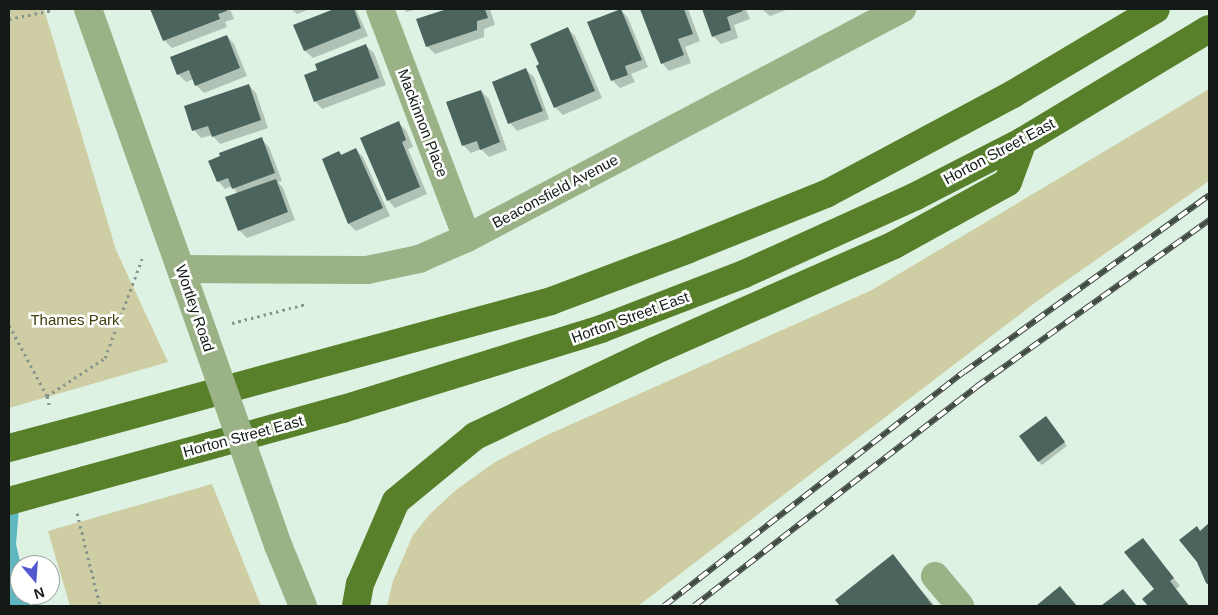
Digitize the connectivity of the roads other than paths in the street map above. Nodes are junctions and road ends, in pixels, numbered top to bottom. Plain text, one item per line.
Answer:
1 (88, 9) edge
2 (380, 9) edge
3 (902, 9) edge
4 (1156, 9) edge
5 (1209, 29) edge
6 (1023, 141) junction
7 (467, 238) junction
8 (181, 269) junction
9 (9, 448) edge
10 (9, 501) edge
11 (936, 576) dead end
12 (303, 606) edge
13 (356, 606) edge
14 (960, 606) edge

1 - 8 street, Wortley Road
2 - 7 street, Mackinnon Place
3 - 7 street, Beaconsfield Avenue
4 - 9 main road, bridge
5 - 6 main road, Horton Street East
6 - 10 main road, Horton Street East, bridge
6 - 13 main road
7 - 8 street, Beaconsfield Avenue
8 - 12 street, Wortley Road, bridge
11 - 14 street

